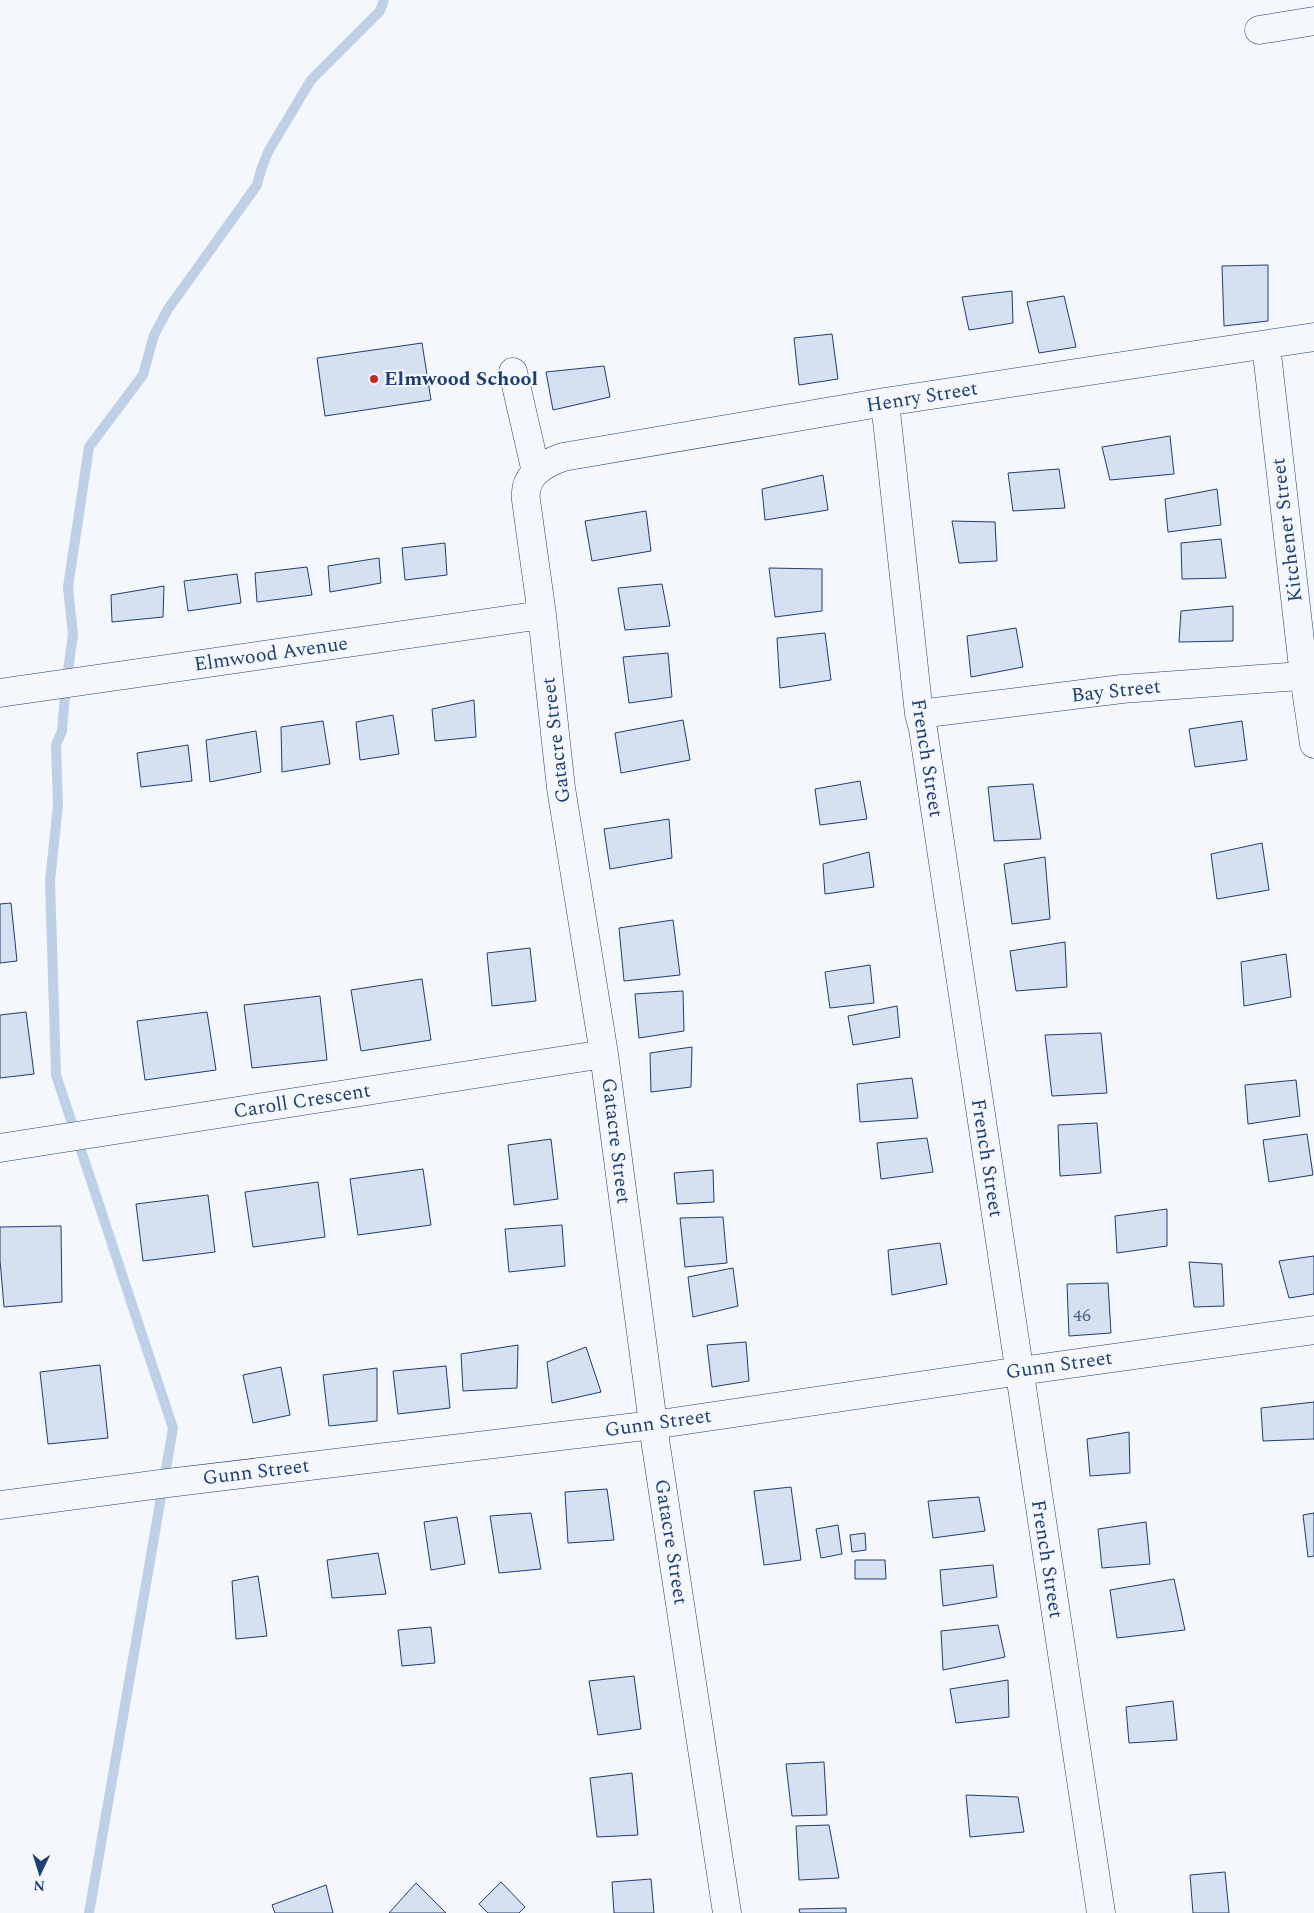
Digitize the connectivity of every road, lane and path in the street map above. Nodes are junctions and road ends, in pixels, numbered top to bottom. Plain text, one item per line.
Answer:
1 (1314, 22) edge
2 (1259, 30) dead end
3 (1314, 337) edge
4 (1266, 345) junction
5 (513, 372) dead end
6 (885, 402) junction
7 (536, 472) junction
8 (542, 615) junction
9 (1309, 675) edge
10 (0, 693) edge
11 (919, 714) junction
12 (1314, 744) edge
13 (604, 1054) junction
14 (0, 1148) edge
15 (1314, 1330) edge
16 (1020, 1370) junction
17 (653, 1425) junction
18 (0, 1505) edge
19 (727, 1913) edge
20 (1101, 1913) edge

1 - 2 street
3 - 4 street, Henry Street
4 - 6 street, Henry Street
4 - 9 street, Kitchener Street
5 - 7 street
6 - 7 street, Henry Street
6 - 11 street, French Street
7 - 8 street, Gatacre Street
8 - 10 street, Elmwood Avenue
8 - 13 street, Gatacre Street
9 - 11 street, Bay Street
9 - 12 street, Kitchener Street
11 - 16 street, French Street
13 - 14 street, Caroll Crescent
13 - 17 street, Gatacre Street
15 - 16 street, Gunn Street
16 - 17 street, Gunn Street
16 - 20 street, French Street
17 - 18 street, Gunn Street
17 - 19 street, Gatacre Street

